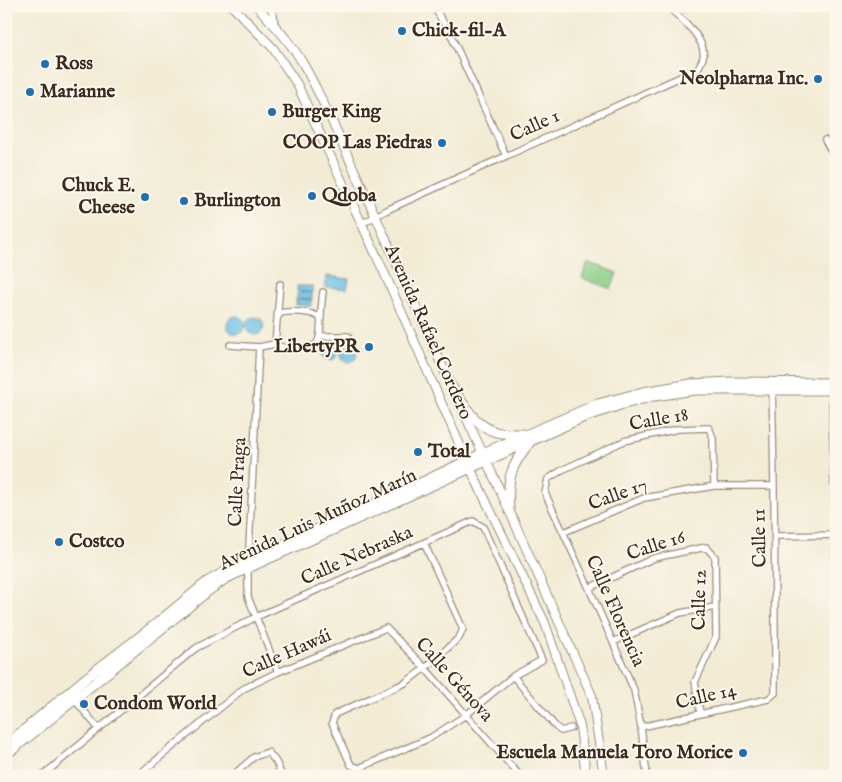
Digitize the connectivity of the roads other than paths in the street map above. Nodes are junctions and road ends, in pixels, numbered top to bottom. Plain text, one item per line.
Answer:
1 (232, 6) edge
2 (257, 6) edge
3 (269, 6) edge
4 (433, 6) edge
5 (667, 6) edge
6 (275, 26) junction
7 (825, 140) dead end
8 (506, 156) junction
9 (836, 159) edge
10 (376, 216) junction
11 (361, 224) junction
12 (280, 284) dead end
13 (323, 292) dead end
14 (320, 318) junction
15 (278, 319) junction
16 (321, 336) junction
17 (348, 336) dead end
18 (230, 344) dead end
19 (275, 344) junction
20 (259, 347) junction
21 (836, 383) edge
22 (452, 387) junction
23 (772, 387) junction
24 (836, 390) edge
25 (832, 400) dead end
26 (834, 437) edge
27 (528, 438) junction
28 (484, 457) junction
29 (469, 464) junction
30 (562, 470) joint
31 (714, 486) junction
32 (773, 486) junction
33 (509, 510) junction
34 (564, 532) junction
35 (835, 535) edge
36 (776, 536) junction
37 (424, 543) junction
38 (706, 547) joint
39 (248, 564) junction
40 (589, 588) junction
41 (715, 607) junction
42 (256, 617) junction
43 (386, 628) joint
44 (613, 642) junction
45 (835, 666) edge
46 (425, 668) junction
47 (278, 672) junction
48 (512, 676) junction
49 (775, 692) joint
50 (71, 696) junction
51 (836, 702) edge
52 (700, 713) junction
53 (466, 715) junction
54 (641, 727) junction
55 (570, 728) dead end
56 (99, 729) junction
57 (6, 745) edge
58 (6, 755) edge
59 (42, 776) edge
60 (137, 776) edge
61 (232, 776) edge
62 (282, 776) edge
63 (520, 776) edge
64 (586, 776) edge
65 (604, 776) edge
66 (647, 776) edge

1 - 11 main road, Avenida Rafael Cordero
2 - 6 main road, Avenida Rafael Cordero
3 - 6 street
4 - 8 street
5 - 8 street, Calle 1
6 - 10 main road, Avenida Rafael Cordero
7 - 9 street
8 - 10 street, Calle 1
10 - 11 street, Calle 1
10 - 22 main road, Avenida Rafael Cordero
11 - 29 main road, Avenida Rafael Cordero
12 - 15 street
13 - 14 street
14 - 15 street
14 - 16 street
15 - 19 street
16 - 17 street
16 - 19 street
18 - 20 street
19 - 20 street
20 - 39 street, Calle Praga
21 - 23 main road, Avenida Luis Muñoz Marín
22 - 27 main road
22 - 28 main road, Avenida Rafael Cordero
23 - 24 main road, Avenida Luis Muñoz Marín
23 - 27 main road, Avenida Luis Muñoz Marín
23 - 32 street, Calle 11
25 - 26 street
26 - 35 street
27 - 28 main road, Avenida Luis Muñoz Marín
27 - 33 main road
28 - 29 main road, Avenida Luis Muñoz Marín
28 - 33 main road, Avenida Rafael Cordero
29 - 39 main road, Avenida Luis Muñoz Marín
29 - 64 main road, Avenida Rafael Cordero
30 - 31 street, Calle 18
30 - 34 street, Calle Florencia
31 - 32 street, Calle 17
31 - 34 street, Calle 17
32 - 36 street, Calle 11
33 - 65 main road, Avenida Rafael Cordero
34 - 40 street, Calle Florencia
35 - 36 street
35 - 45 street
36 - 49 street, Calle 11
37 - 42 street, Calle Nebraska
37 - 46 street
37 - 48 street, Calle Nebraska
38 - 40 street, Calle 16
38 - 41 street, Calle 12
39 - 42 street, Calle Praga
39 - 50 main road, Avenida Luis Muñoz Marín
40 - 44 street, Calle Florencia
41 - 44 street
41 - 52 street, Calle 12
42 - 47 street, Calle Praga
42 - 56 street, Calle Nebraska
43 - 46 street, Calle Génova
43 - 47 street, Calle Hawái
44 - 54 street, Calle Florencia
45 - 51 street
46 - 53 street, Calle Génova
46 - 53 street
47 - 60 street, Calle Hawái
48 - 53 street
48 - 55 street
49 - 52 street, Calle 14
50 - 56 street
50 - 57 main road, Avenida Luis Muñoz Marín
50 - 58 main road, Avenida Luis Muñoz Marín
52 - 54 street, Calle 14
53 - 63 street, Calle Génova
54 - 66 street, Calle Florencia
56 - 59 street, Calle Nebraska
61 - 62 street

